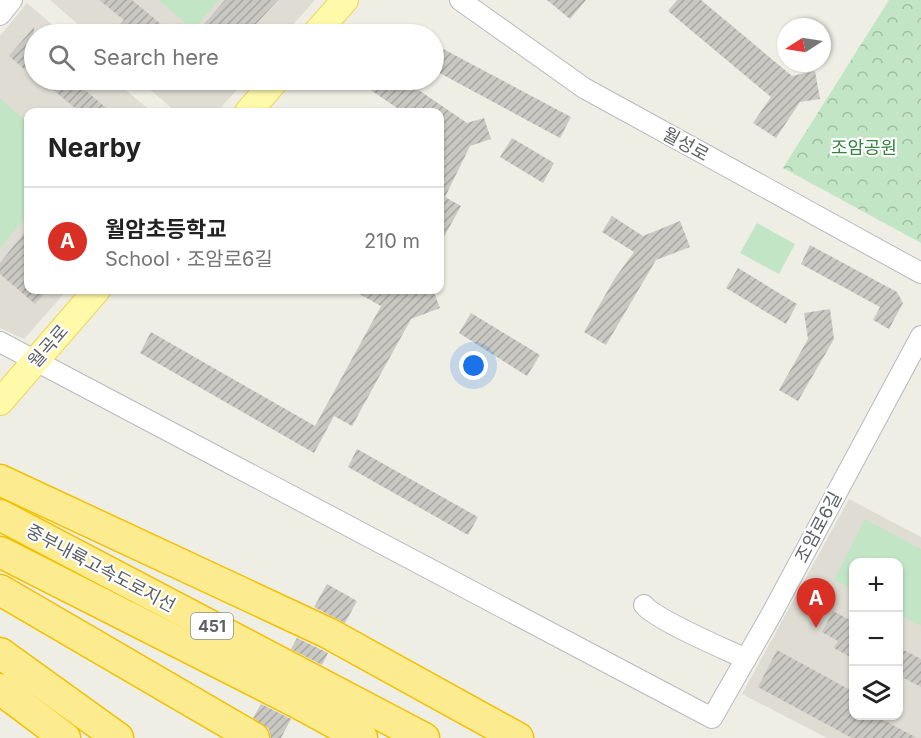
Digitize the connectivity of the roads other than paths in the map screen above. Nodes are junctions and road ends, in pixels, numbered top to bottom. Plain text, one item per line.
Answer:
1 (12, 0) edge
2 (345, 0) edge
3 (460, 0) edge
4 (0, 15) edge
5 (324, 24) edge
6 (267, 90) edge
7 (252, 108) edge
8 (921, 273) edge
9 (94, 294) edge
10 (921, 336) edge
11 (0, 342) edge
12 (36, 360) junction
13 (0, 402) edge
14 (0, 480) edge
15 (0, 515) edge
16 (0, 552) edge
17 (0, 590) edge
18 (644, 605) dead end
19 (0, 653) edge
20 (746, 659) junction
21 (0, 688) edge
22 (65, 738) edge
23 (118, 738) edge
24 (254, 738) edge
25 (362, 738) edge
26 (424, 738) edge
27 (518, 738) edge

1 - 4 street
2 - 5 main road
3 - 8 street, 월성로
6 - 7 main road
9 - 12 main road, 월곡로
10 - 20 street, 조암로6길
11 - 12 street
12 - 13 main road, 월곡로
12 - 20 street, 조암로6길
14 - 27 highway
15 - 26 highway, 중부내륙고속도로지선 / 451
16 - 25 highway, 중부내륙고속도로지선 / 451
17 - 24 highway
18 - 20 street
19 - 23 highway
21 - 22 highway

